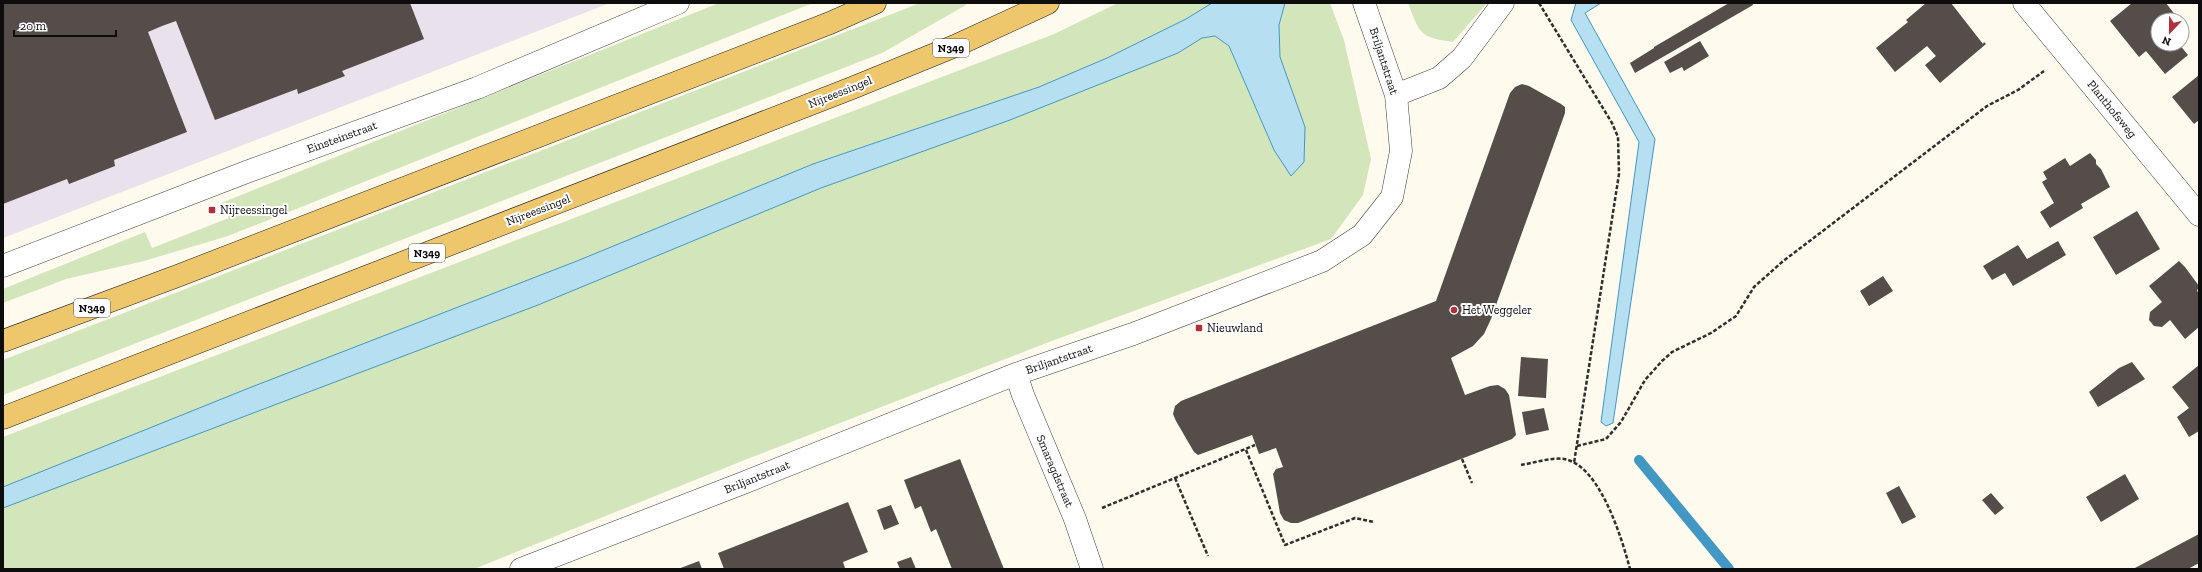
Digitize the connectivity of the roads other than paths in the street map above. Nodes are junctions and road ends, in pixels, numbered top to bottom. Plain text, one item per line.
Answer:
1 (678, 3) edge
2 (875, 3) edge
3 (1048, 3) edge
4 (1364, 3) edge
5 (1503, 3) edge
6 (2024, 3) edge
7 (1396, 95) junction
8 (2199, 215) edge
9 (3, 266) edge
10 (3, 341) edge
11 (1016, 374) junction
12 (3, 418) edge
13 (521, 569) edge
14 (1092, 569) edge

1 - 9 street, Einsteinstraat
2 - 10 main road, N349
3 - 12 main road, Nijreessingel / N349
4 - 7 street, Briljantstraat
5 - 7 street
6 - 8 street, Planthofsweg
7 - 11 street, Briljantstraat
11 - 13 street, Briljantstraat
11 - 14 street, Smaragdstraat

